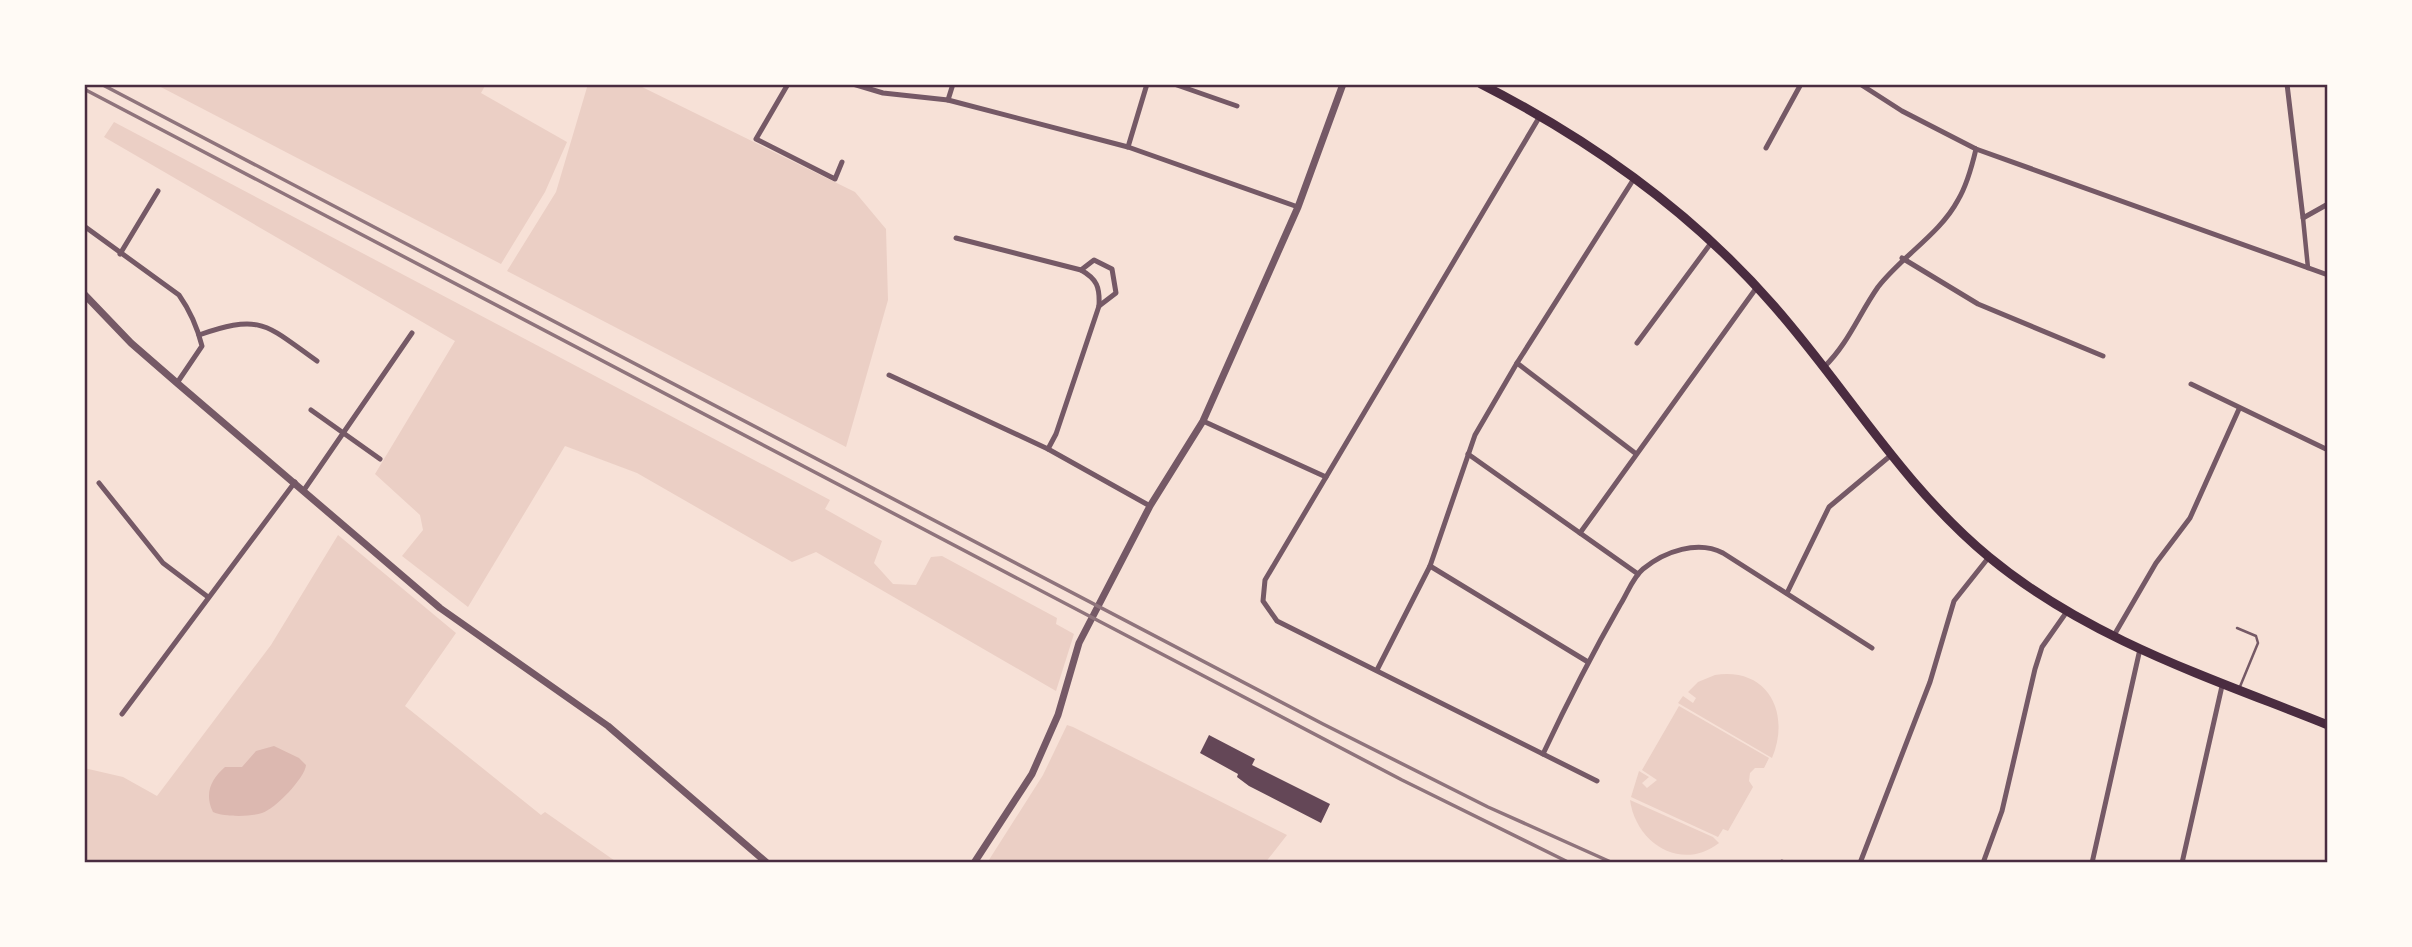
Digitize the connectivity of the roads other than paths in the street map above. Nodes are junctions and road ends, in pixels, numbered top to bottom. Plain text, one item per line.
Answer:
1 (788, 84) edge
2 (853, 84) edge
3 (953, 84) edge
4 (1147, 84) edge
5 (1174, 84) edge
6 (1343, 84) edge
7 (1481, 84) edge
8 (1801, 84) edge
9 (1860, 84) edge
10 (2287, 84) edge
11 (1492, 86) edge
12 (948, 100) junction
13 (1237, 106) dead end
14 (1540, 116) junction
15 (1128, 147) junction
16 (1766, 148) dead end
17 (1976, 149) junction
18 (842, 162) dead end
19 (1636, 177) junction
20 (158, 191) dead end
21 (2328, 204) edge
22 (1298, 207) junction
23 (2303, 218) junction
24 (84, 226) edge
25 (956, 238) dead end
26 (1711, 243) junction
27 (120, 254) junction
28 (1902, 258) junction
29 (2308, 268) junction
30 (1081, 270) junction
31 (2328, 275) edge
32 (1757, 287) junction
33 (84, 294) edge
34 (1099, 306) junction
35 (412, 333) dead end
36 (199, 335) junction
37 (1637, 343) dead end
38 (2103, 356) dead end
39 (317, 360) dead end
40 (1517, 363) junction
41 (1823, 368) junction
42 (889, 375) dead end
43 (177, 383) junction
44 (2191, 384) dead end
45 (2239, 409) junction
46 (311, 410) dead end
47 (1203, 421) junction
48 (343, 431) junction
49 (1048, 449) junction
50 (2328, 450) edge
51 (1635, 453) junction
52 (1468, 454) junction
53 (1890, 456) junction
54 (380, 458) dead end
55 (1326, 477) junction
56 (295, 482) junction
57 (99, 484) dead end
58 (304, 490) junction
59 (1150, 506) junction
60 (1580, 533) junction
61 (1989, 557) junction
62 (1430, 566) junction
63 (1638, 574) junction
64 (1787, 593) junction
65 (208, 597) junction
66 (2068, 610) junction
67 (2237, 628) dead end
68 (2113, 637) junction
69 (1872, 648) dead end
70 (2140, 649) junction
71 (1588, 662) junction
72 (1377, 670) junction
73 (2222, 686) junction
74 (2238, 692) junction
75 (122, 714) dead end
76 (2328, 725) edge
77 (1543, 754) junction
78 (1597, 781) dead end
79 (767, 863) edge
80 (974, 863) edge
81 (1860, 863) edge
82 (1983, 863) edge
83 (2092, 863) edge
84 (2182, 863) edge

1 - 18 street
2 - 12 street
3 - 12 street
4 - 15 street
5 - 13 street
6 - 22 street
7 - 11 main road
8 - 16 street
9 - 17 street
10 - 23 street
11 - 14 main road
12 - 15 street
14 - 19 main road
14 - 55 street
15 - 22 street
17 - 28 street
17 - 29 street
19 - 26 main road
19 - 40 street
20 - 27 street
21 - 23 street
22 - 47 street
23 - 29 street
24 - 27 street
25 - 30 street
26 - 32 main road
26 - 37 street
27 - 36 street
28 - 38 street
28 - 41 street
29 - 31 street
30 - 34 street
30 - 34 street
32 - 41 main road
32 - 51 street
33 - 43 street
34 - 49 street
35 - 48 street
36 - 39 street
36 - 43 street
40 - 51 street
40 - 52 street
41 - 53 main road
42 - 49 street
43 - 56 street
44 - 45 street
45 - 50 street
45 - 68 street
46 - 48 street
47 - 55 street
47 - 59 street
48 - 54 street
48 - 58 street
49 - 59 street
51 - 60 street
52 - 60 street
52 - 62 street
53 - 61 main road
53 - 64 street
55 - 72 street
56 - 58 street
56 - 65 street
57 - 65 street
58 - 79 street
59 - 80 street
60 - 63 street
61 - 66 main road
61 - 81 street
62 - 71 street
62 - 72 street
63 - 64 street
63 - 71 street
64 - 69 street
65 - 75 street
66 - 68 main road
66 - 82 street
67 - 74 lane
68 - 70 main road
70 - 73 main road
70 - 83 street
71 - 77 street
72 - 77 street
73 - 74 main road
73 - 84 street
74 - 76 main road
77 - 78 street

